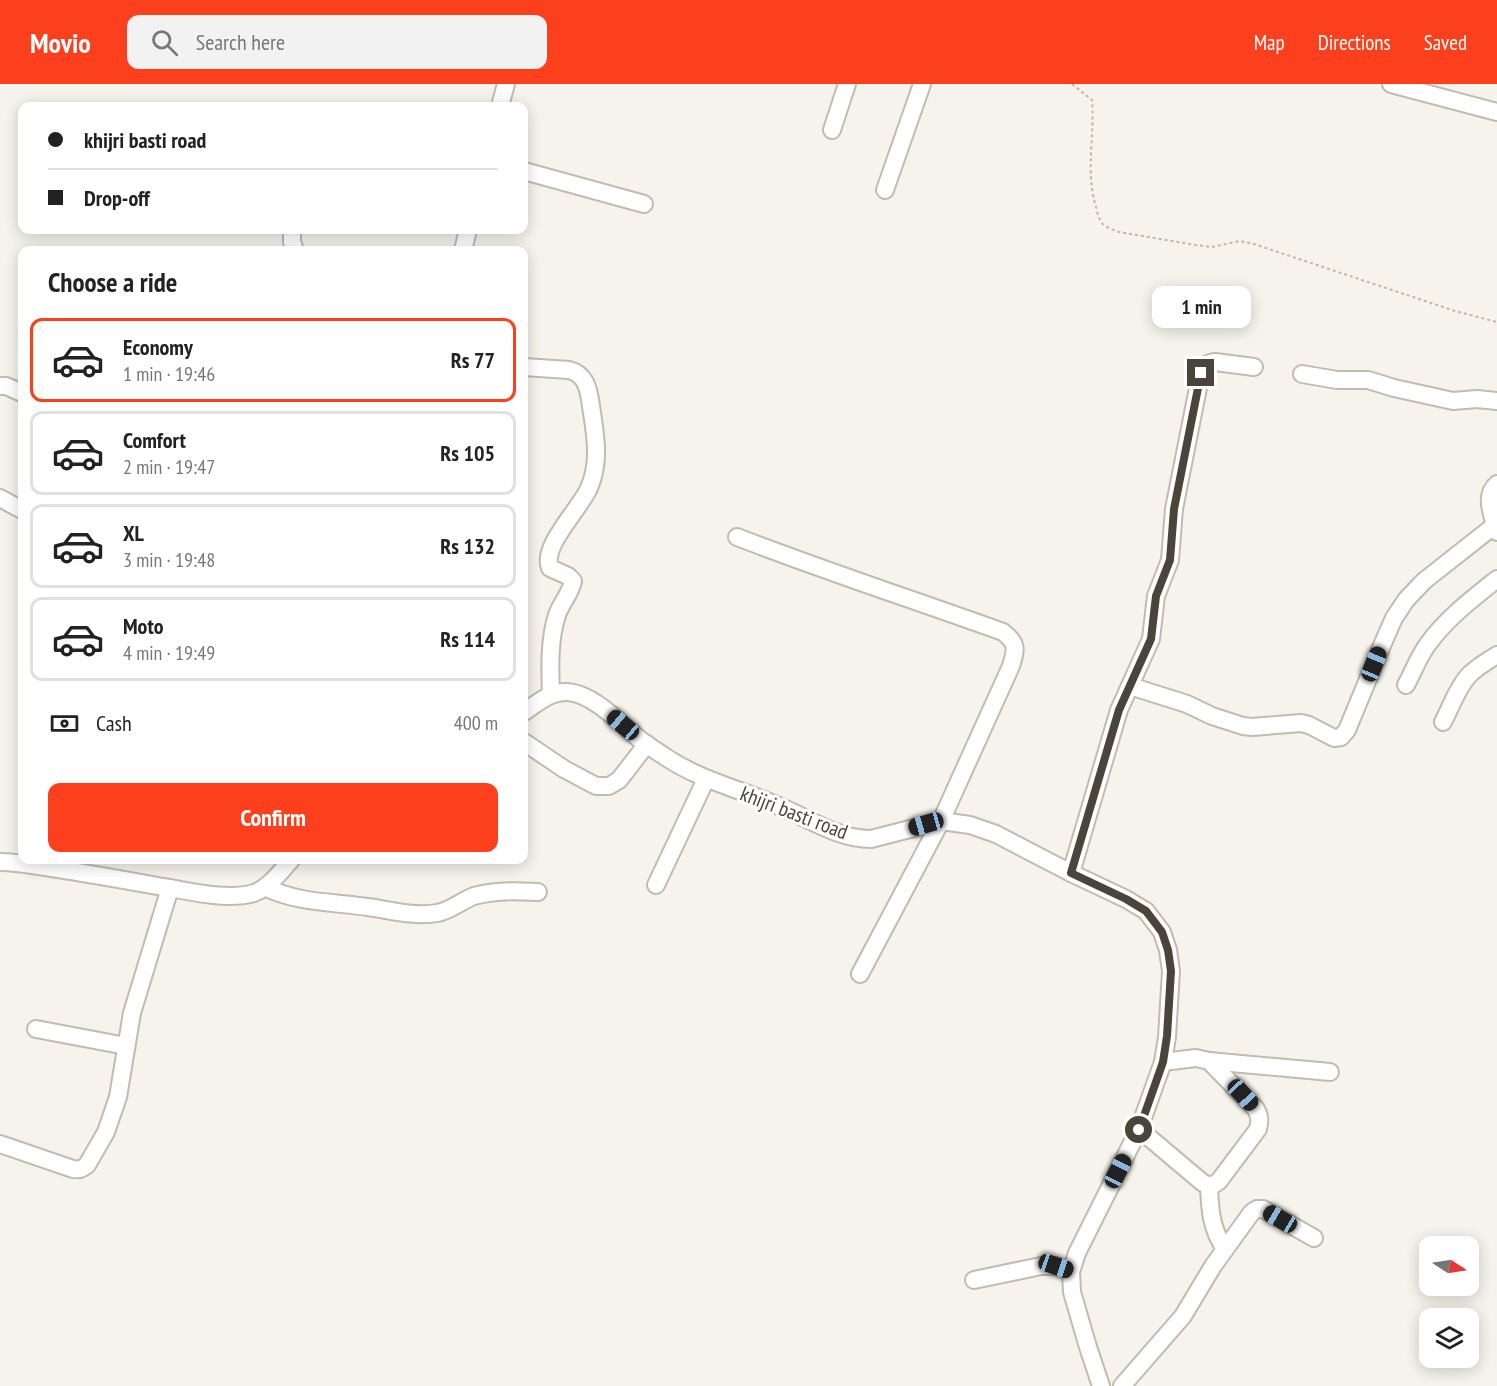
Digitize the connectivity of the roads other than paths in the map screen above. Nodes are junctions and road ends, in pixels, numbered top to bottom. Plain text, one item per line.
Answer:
1 (506, 84) edge
2 (847, 84) edge
3 (922, 84) edge
4 (1391, 84) edge
5 (501, 102) edge
6 (1497, 112) edge
7 (832, 130) dead end
8 (528, 172) edge
9 (885, 190) dead end
10 (644, 204) dead end
11 (528, 367) edge
12 (1254, 367) dead end
13 (1302, 374) dead end
14 (0, 386) edge
15 (18, 391) edge
16 (1497, 401) edge
17 (1497, 484) edge
18 (0, 498) edge
19 (18, 508) edge
20 (1496, 528) edge
21 (737, 537) dead end
22 (1497, 579) edge
23 (1497, 655) edge
24 (1406, 685) dead end
25 (1130, 686) junction
26 (551, 694) junction
27 (528, 709) edge
28 (1443, 722) dead end
29 (647, 744) junction
30 (528, 745) edge
31 (706, 779) junction
32 (940, 821) junction
33 (0, 862) edge
34 (18, 863) edge
35 (25, 864) edge
36 (287, 864) edge
37 (1071, 873) junction
38 (656, 885) dead end
39 (264, 887) junction
40 (170, 888) junction
41 (538, 892) dead end
42 (860, 974) dead end
43 (36, 1029) dead end
44 (126, 1046) junction
45 (1209, 1061) junction
46 (1163, 1062) junction
47 (1330, 1072) dead end
48 (1139, 1130) junction
49 (0, 1144) edge
50 (1209, 1186) junction
51 (1314, 1238) dead end
52 (1225, 1249) junction
53 (1071, 1272) junction
54 (974, 1280) dead end
55 (1101, 1386) edge
56 (1122, 1386) edge

1 - 5 street
2 - 7 street
3 - 9 street
4 - 6 street
8 - 10 street
11 - 26 street
12 - 25 street
13 - 16 street
14 - 15 street
17 - 20 street
18 - 19 street
20 - 25 street
21 - 32 street
22 - 24 street
23 - 28 street
25 - 37 street
26 - 27 street
26 - 29 street, khijri basti road
29 - 30 street
29 - 31 street, khijri basti road
31 - 32 street, khijri basti road
31 - 38 street
32 - 37 street, khijri basti road
32 - 42 street
33 - 34 street
35 - 40 street
36 - 39 street
37 - 46 street, khijri basti road
39 - 40 street
39 - 41 street
40 - 44 street
43 - 44 street
44 - 49 street
45 - 46 street
45 - 47 street
45 - 50 street
46 - 48 street, khijri basti road
48 - 50 street
48 - 53 street, khijri basti road
50 - 52 street
51 - 52 street
52 - 56 street
53 - 54 street
53 - 55 street, khijri basti road

